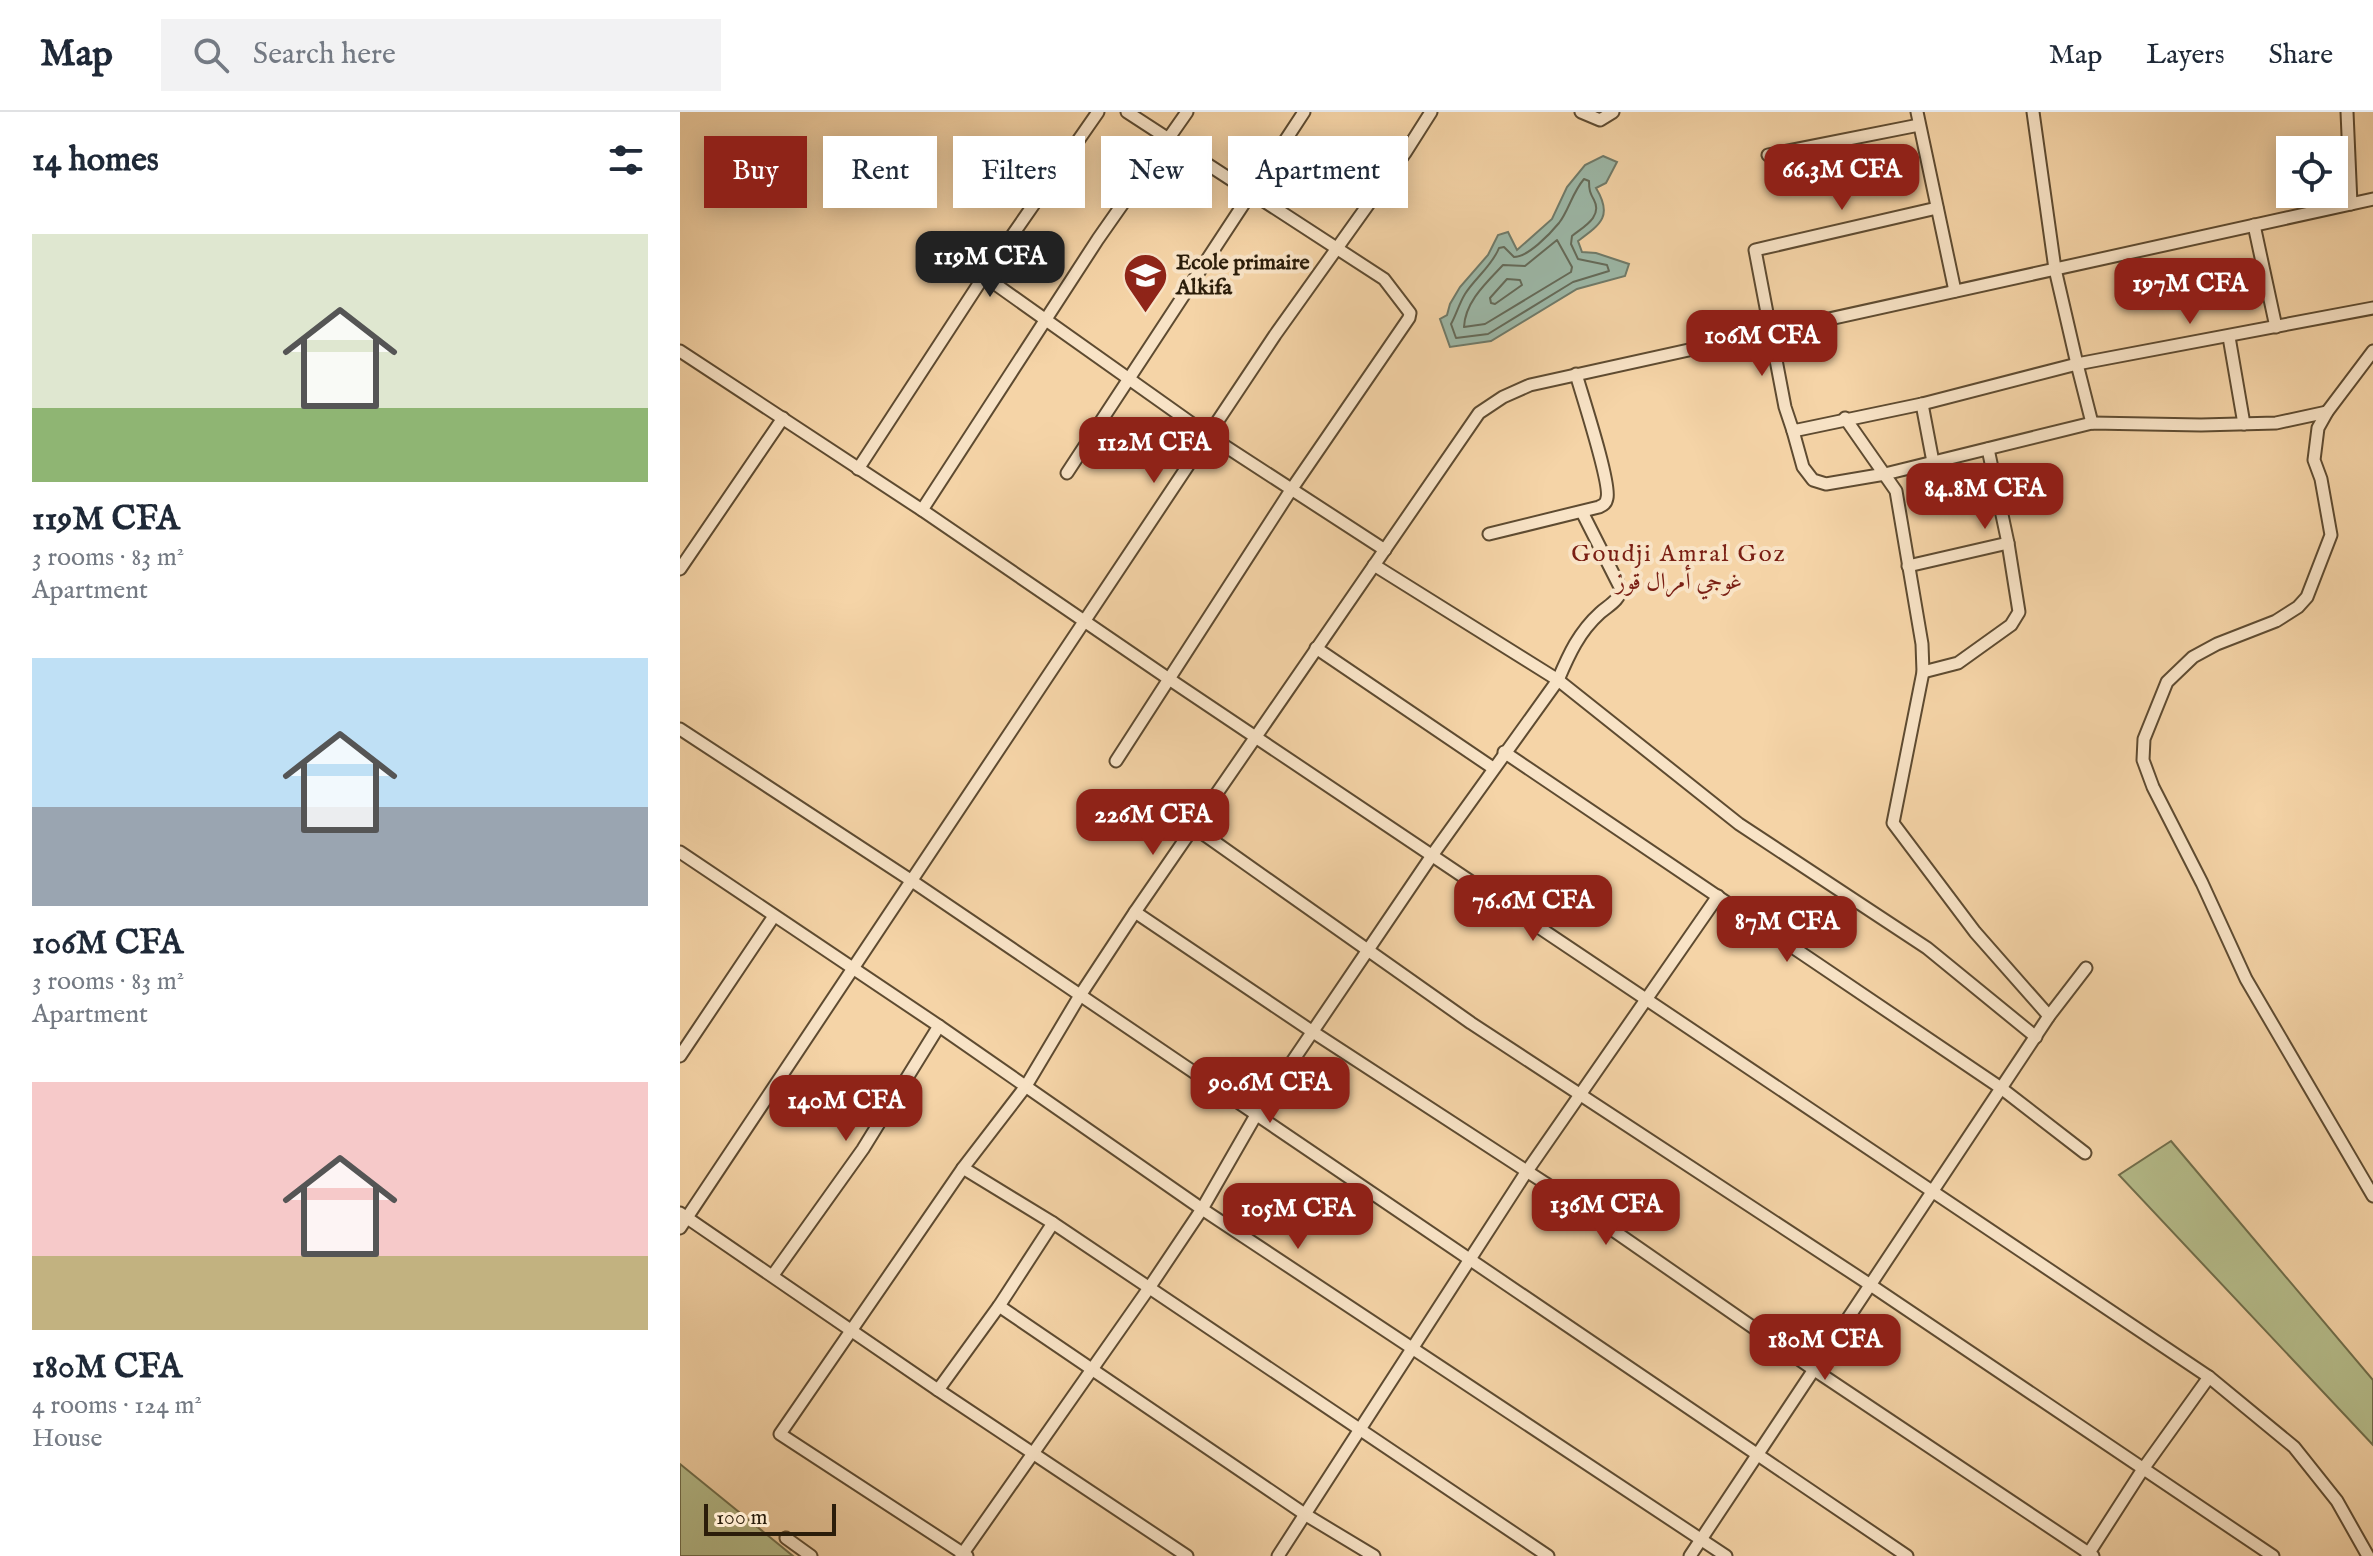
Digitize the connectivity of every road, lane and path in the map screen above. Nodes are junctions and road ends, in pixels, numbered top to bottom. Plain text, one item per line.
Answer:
1 (1098, 112) edge
2 (1127, 112) edge
3 (1187, 112) edge
4 (1304, 112) edge
5 (1431, 112) edge
6 (1581, 112) edge
7 (1613, 112) edge
8 (1917, 112) edge
9 (2033, 112) edge
10 (2347, 112) edge
11 (1919, 125) junction
12 (1162, 136) edge
13 (1171, 136) edge
14 (1288, 136) edge
15 (1768, 155) dead end
16 (2373, 199) edge
17 (2351, 204) junction
18 (1120, 208) edge
19 (1241, 208) edge
20 (1275, 208) edge
21 (1937, 208) junction
22 (2254, 225) junction
23 (1337, 246) junction
24 (2055, 269) junction
25 (984, 276) junction
26 (1955, 291) junction
27 (2373, 308) edge
28 (1047, 320) junction
29 (2276, 327) junction
30 (1771, 332) junction
31 (2229, 337) junction
32 (680, 351) edge
33 (2373, 351) edge
34 (2077, 364) junction
35 (1576, 374) junction
36 (1128, 377) junction
37 (1922, 404) junction
38 (2327, 412) junction
39 (783, 418) junction
40 (1845, 418) junction
41 (2092, 423) junction
42 (2244, 424) junction
43 (1793, 431) junction
44 (1208, 435) junction
45 (1988, 449) junction
46 (1933, 462) junction
47 (858, 469) junction
48 (1067, 473) dead end
49 (1885, 474) junction
50 (1291, 490) junction
51 (922, 510) junction
52 (1582, 512) junction
53 (1489, 534) dead end
54 (2008, 543) junction
55 (1385, 550) junction
56 (1374, 565) junction
57 (1908, 566) junction
58 (680, 569) edge
59 (1086, 622) junction
60 (1316, 648) junction
61 (1923, 672) junction
62 (1169, 679) junction
63 (1558, 680) junction
64 (680, 729) edge
65 (1256, 736) junction
66 (1504, 752) junction
67 (1116, 761) dead end
68 (1493, 768) junction
69 (1195, 828) junction
70 (680, 852) edge
71 (1433, 854) junction
72 (912, 881) junction
73 (1718, 896) junction
74 (1135, 912) junction
75 (774, 916) junction
76 (1369, 949) junction
77 (854, 968) junction
78 (2086, 968) dead end
79 (1079, 997) junction
80 (1649, 1000) junction
81 (2049, 1016) junction
82 (939, 1026) junction
83 (1313, 1032) junction
84 (2036, 1037) junction
85 (680, 1056) edge
86 (1026, 1086) junction
87 (2001, 1088) junction
88 (1579, 1094) junction
89 (1256, 1115) junction
90 (2085, 1153) dead end
91 (963, 1168) junction
92 (1527, 1171) junction
93 (1933, 1190) junction
94 (2373, 1196) edge
95 (1202, 1209) junction
96 (682, 1219) edge
97 (1053, 1223) junction
98 (1470, 1259) junction
99 (773, 1275) junction
100 (1869, 1284) junction
101 (1149, 1288) junction
102 (999, 1306) junction
103 (852, 1331) junction
104 (1414, 1348) junction
105 (1094, 1369) junction
106 (1813, 1369) junction
107 (2209, 1377) junction
108 (938, 1390) junction
109 (1362, 1430) junction
110 (1033, 1451) junction
111 (1757, 1453) junction
112 (2143, 1469) junction
113 (1306, 1515) junction
114 (786, 1538) dead end
115 (1701, 1539) junction
116 (964, 1555) edge
117 (2090, 1555) edge
118 (811, 1556) edge
119 (1187, 1556) edge
120 (1278, 1556) edge
121 (1374, 1556) edge
122 (1548, 1556) edge
123 (1690, 1556) edge
124 (1726, 1556) edge
125 (1907, 1556) edge
126 (2273, 1556) edge
127 (2368, 1556) edge

1 - 25 street
2 - 12 street
3 - 13 street
4 - 14 street
5 - 23 street
6 - 7 street
8 - 11 street
9 - 24 street
10 - 17 street
11 - 15 street
11 - 21 street
16 - 17 street
17 - 22 street
18 - 28 street
19 - 36 street
20 - 23 street
21 - 26 street
21 - 30 street
22 - 24 street
22 - 29 street
23 - 44 street
23 - 50 street
24 - 26 street
24 - 34 street
25 - 28 street
25 - 47 street
26 - 30 street
27 - 29 street
28 - 36 street
28 - 51 street
29 - 31 street
30 - 35 street
30 - 43 street
31 - 34 street
31 - 42 street
32 - 39 street
33 - 38 street
34 - 37 street
34 - 41 street
35 - 52 street
35 - 55 street
36 - 44 street
36 - 48 street
37 - 40 street
37 - 46 street
38 - 42 street
38 - 94 street
39 - 47 street
39 - 58 street
40 - 43 street
40 - 49 street
41 - 42 street
41 - 45 street
43 - 49 street
44 - 50 street
44 - 59 street
45 - 46 street
45 - 54 street
46 - 49 street
47 - 51 street
49 - 57 street
50 - 55 street
50 - 62 street
51 - 59 street
52 - 53 street
52 - 63 street
54 - 57 street
54 - 61 street
55 - 56 street
56 - 60 street
56 - 63 street
57 - 61 street
59 - 62 street
59 - 72 street
60 - 65 street
60 - 68 street
61 - 81 street
62 - 65 street
62 - 67 street
63 - 66 street
63 - 84 street
64 - 72 street
65 - 69 street
65 - 71 street
66 - 68 street
66 - 73 street
68 - 71 street
69 - 74 street
69 - 76 street
70 - 75 street
71 - 76 street
71 - 80 street
72 - 77 street
72 - 79 street
73 - 80 street
73 - 87 street
74 - 79 street
74 - 83 street
75 - 77 street
75 - 85 street
76 - 83 street
76 - 88 street
77 - 82 street
77 - 96 street
78 - 81 street
79 - 86 street
79 - 89 street
80 - 88 street
80 - 93 street
81 - 84 street
82 - 86 street
82 - 99 street
83 - 89 street
83 - 92 street
84 - 87 street
86 - 91 street
86 - 95 street
87 - 90 street
87 - 93 street
88 - 92 street
88 - 100 street
89 - 95 street
89 - 98 street
91 - 97 street
91 - 103 street
92 - 98 street
92 - 106 street
93 - 100 street
93 - 107 street
95 - 101 street
95 - 104 street
96 - 99 street
97 - 101 street
97 - 102 street
98 - 104 street
98 - 111 street
99 - 103 street
100 - 106 street
100 - 112 street
101 - 105 street
101 - 109 street
102 - 105 street
102 - 108 street
103 - 108 street
103 - 116 street
104 - 109 street
104 - 115 street
105 - 110 street
105 - 113 street
106 - 111 street
106 - 117 street
107 - 112 street
107 - 127 street
108 - 110 street
109 - 113 street
109 - 122 street
110 - 116 street
110 - 119 street
111 - 115 street
111 - 125 street
112 - 117 street
112 - 126 street
113 - 120 street
113 - 121 street
114 - 118 street
115 - 123 street
115 - 124 street

